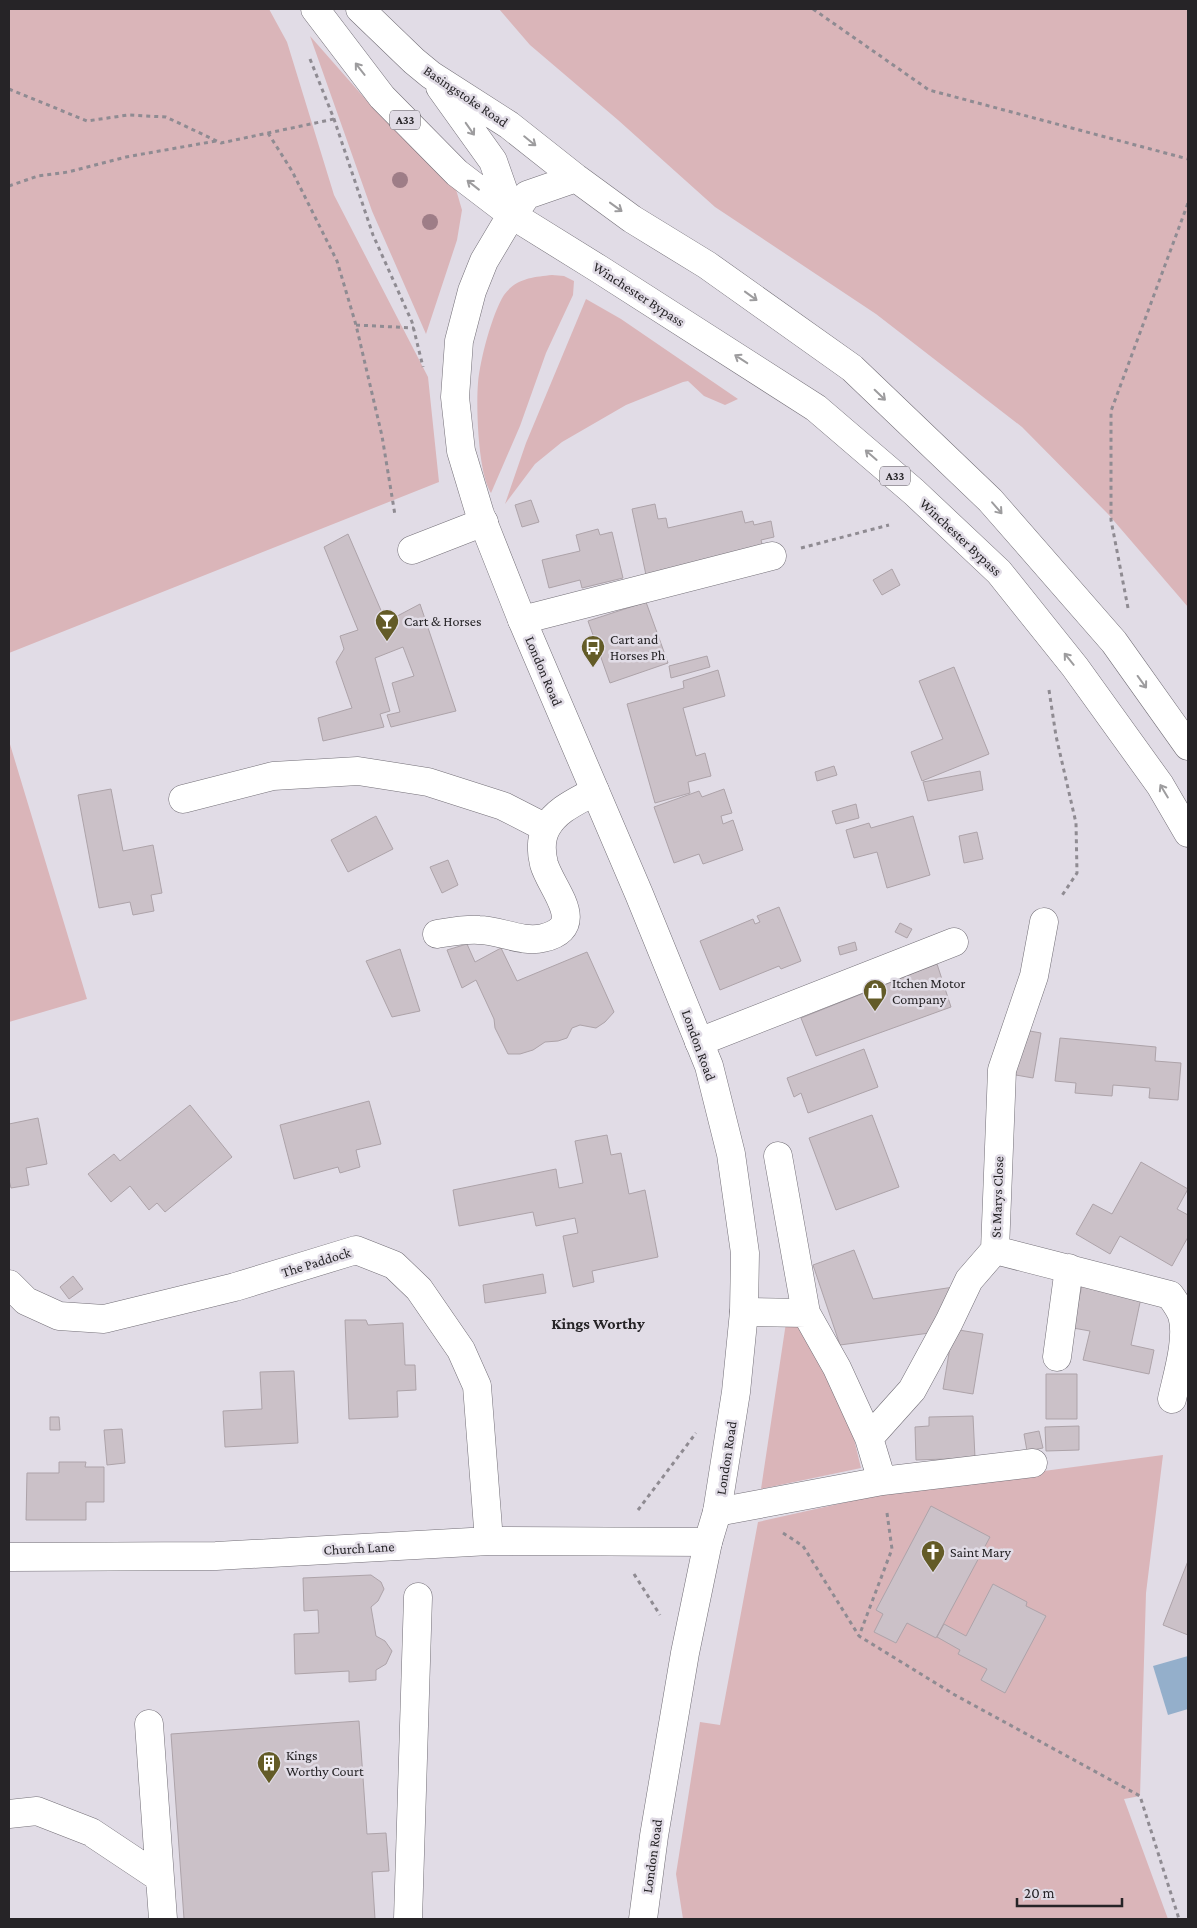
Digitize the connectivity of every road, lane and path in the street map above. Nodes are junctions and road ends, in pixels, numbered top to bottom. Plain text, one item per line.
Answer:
1 (315, 9) edge
2 (360, 9) edge
3 (813, 9) edge
4 (308, 54) dead end
5 (431, 75) junction
6 (9, 89) edge
7 (334, 119) junction
8 (268, 133) junction
9 (216, 141) junction
10 (1188, 159) edge
11 (576, 178) junction
12 (9, 186) edge
13 (1188, 203) edge
14 (512, 215) junction
15 (356, 325) junction
16 (414, 328) junction
17 (425, 377) dead end
18 (395, 515) dead end
19 (484, 522) junction
20 (889, 524) dead end
21 (412, 550) dead end
22 (772, 556) joint
23 (1130, 616) dead end
24 (522, 620) junction
25 (1049, 690) dead end
26 (1188, 746) edge
27 (595, 791) junction
28 (182, 799) dead end
29 (546, 828) junction
30 (1188, 833) edge
31 (1044, 922) joint
32 (437, 934) dead end
33 (954, 942) dead end
34 (699, 1042) junction
35 (778, 1156) dead end
36 (995, 1250) junction
37 (1070, 1268) junction
38 (9, 1284) edge
39 (744, 1312) junction
40 (806, 1313) junction
41 (1057, 1357) dead end
42 (1172, 1399) dead end
43 (700, 1427) dead end
44 (869, 1438) junction
45 (1033, 1463) dead end
46 (882, 1481) junction
47 (717, 1512) junction
48 (781, 1532) dead end
49 (489, 1541) junction
50 (613, 1542) junction
51 (708, 1542) junction
52 (9, 1557) edge
53 (418, 1597) dead end
54 (859, 1636) junction
55 (685, 1653) junction
56 (149, 1724) dead end
57 (9, 1814) edge
58 (160, 1878) junction
59 (163, 1919) edge
60 (408, 1919) edge
61 (643, 1919) edge
62 (1179, 1919) edge

14 -> 1 main road, A33
2 - 5 main road, Basingstoke Road
3 - 10 path
4 - 7 path
5 -> 11 main road, Basingstoke Road
5 -> 14 main road
6 - 9 path
7 - 8 path
7 - 16 path
8 - 9 path
8 - 15 path
9 - 12 path
11 - 14 main road, London Road
11 -> 26 main road
13 - 23 path
14 - 19 main road, London Road
30 -> 14 main road, Winchester Bypass / A33
15 - 16 path
15 - 18 path
16 - 17 path
19 - 21 main road
19 - 24 main road, London Road
20 - 22 path
22 - 24 main road
24 - 27 main road, London Road
25 - 31 path
27 - 29 main road
27 - 34 main road, London Road
28 - 29 main road
29 - 32 main road
31 - 36 main road, St Marys Close
33 - 34 main road
34 - 39 main road, London Road
35 - 40 main road
36 - 37 main road
36 - 44 main road, St Marys Close
37 - 41 main road
37 - 42 main road
38 - 49 main road, The Paddock
39 - 40 main road
39 - 47 main road, London Road
40 - 44 main road
43 - 50 path
44 - 46 main road
45 - 46 main road
46 - 47 main road
46 - 54 path
47 - 51 main road, London Road
48 - 54 path
49 - 50 main road, Church Lane
49 - 52 main road, Church Lane
50 - 51 main road, Church Lane
50 - 55 path
51 - 55 main road, London Road
53 - 60 main road
54 - 62 path
55 - 61 main road, London Road
56 - 58 main road
57 - 58 main road
58 - 59 main road

